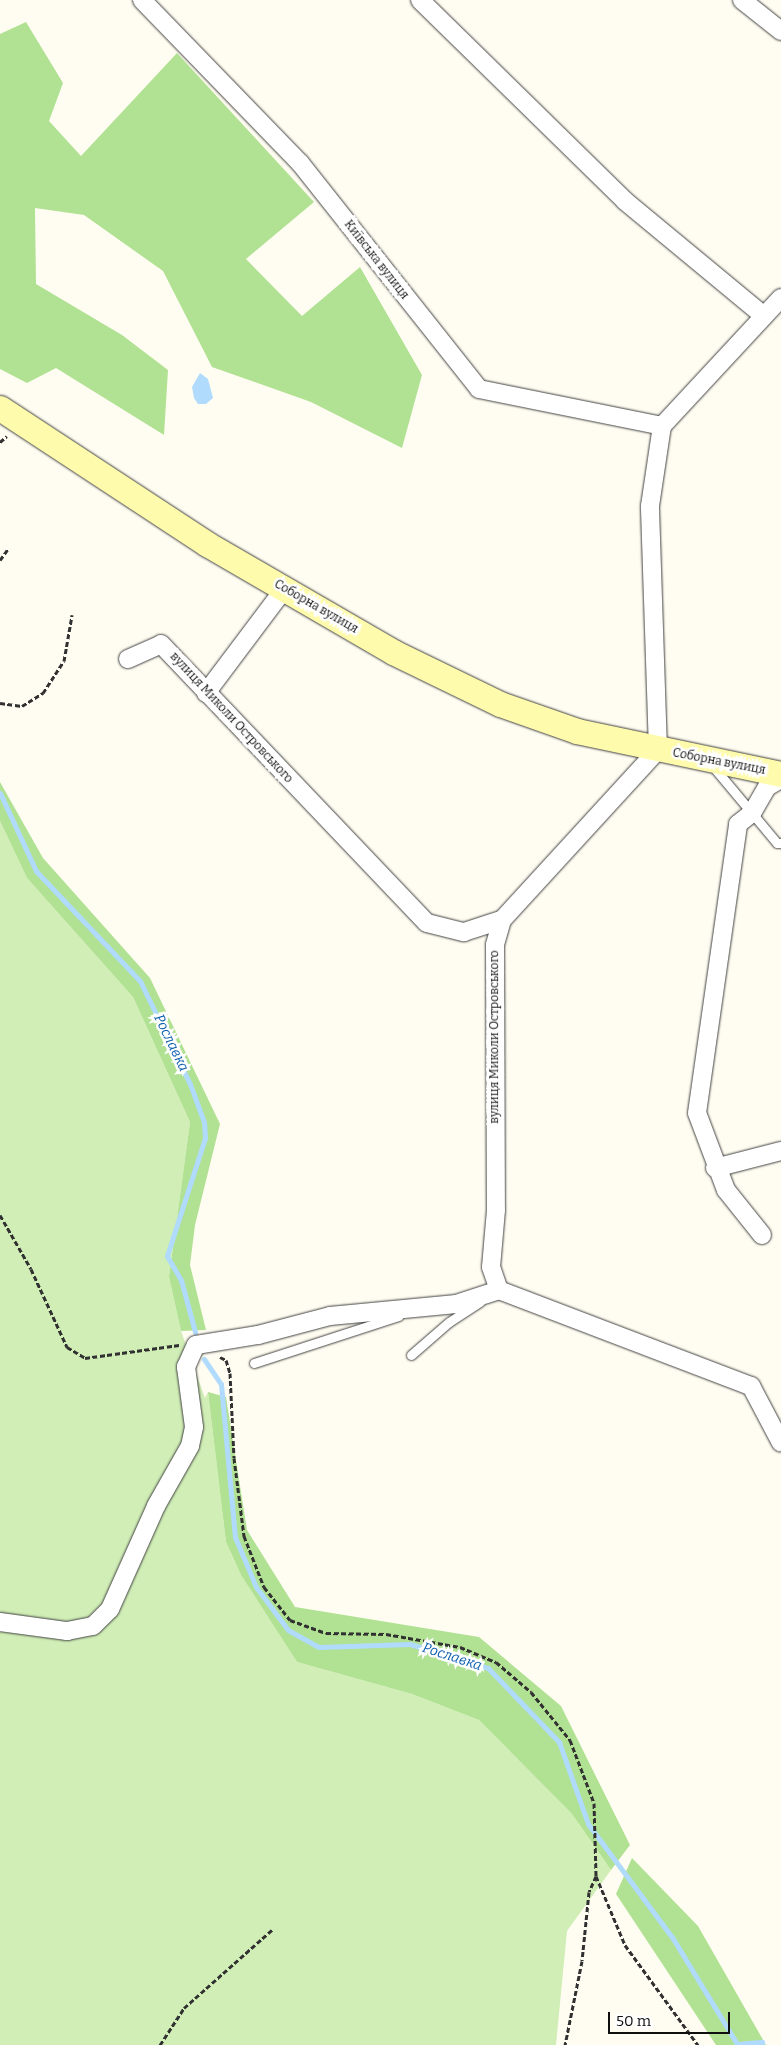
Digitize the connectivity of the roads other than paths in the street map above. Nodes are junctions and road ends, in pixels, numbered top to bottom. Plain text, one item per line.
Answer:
1 (142, 0) edge
2 (420, 0) edge
3 (742, 0) edge
4 (781, 31) edge
5 (781, 298) edge
6 (764, 316) junction
7 (0, 408) edge
8 (662, 426) junction
9 (284, 589) junction
10 (128, 660) dead end
11 (206, 693) junction
12 (658, 750) junction
13 (706, 758) junction
14 (781, 774) edge
15 (781, 779) edge
16 (752, 813) junction
17 (781, 843) edge
18 (502, 920) junction
19 (781, 1151) edge
20 (715, 1168) junction
21 (762, 1235) dead end
22 (498, 1290) junction
23 (427, 1306) junction
24 (411, 1355) dead end
25 (254, 1363) dead end
26 (781, 1443) edge
27 (0, 1622) edge

1 - 8 street, Київська вулиця
2 - 6 street
3 - 4 street
5 - 6 street
6 - 8 street
7 - 9 street, Соборна вулиця
8 - 12 street, Соборна вулиця
9 - 11 street
9 - 12 street, Соборна вулиця
10 - 11 street, вулиця Миколи Островського
11 - 18 street, вулиця Миколи Островського
12 - 13 street, Соборна вулиця
12 - 18 street
13 - 14 street, Соборна вулиця
13 - 16 lane
15 - 16 street
16 - 17 lane
16 - 20 street
18 - 22 street, вулиця Миколи Островського
19 - 20 street
20 - 21 street
22 - 23 street
22 - 24 lane
22 - 26 street
23 - 25 lane
23 - 27 street

